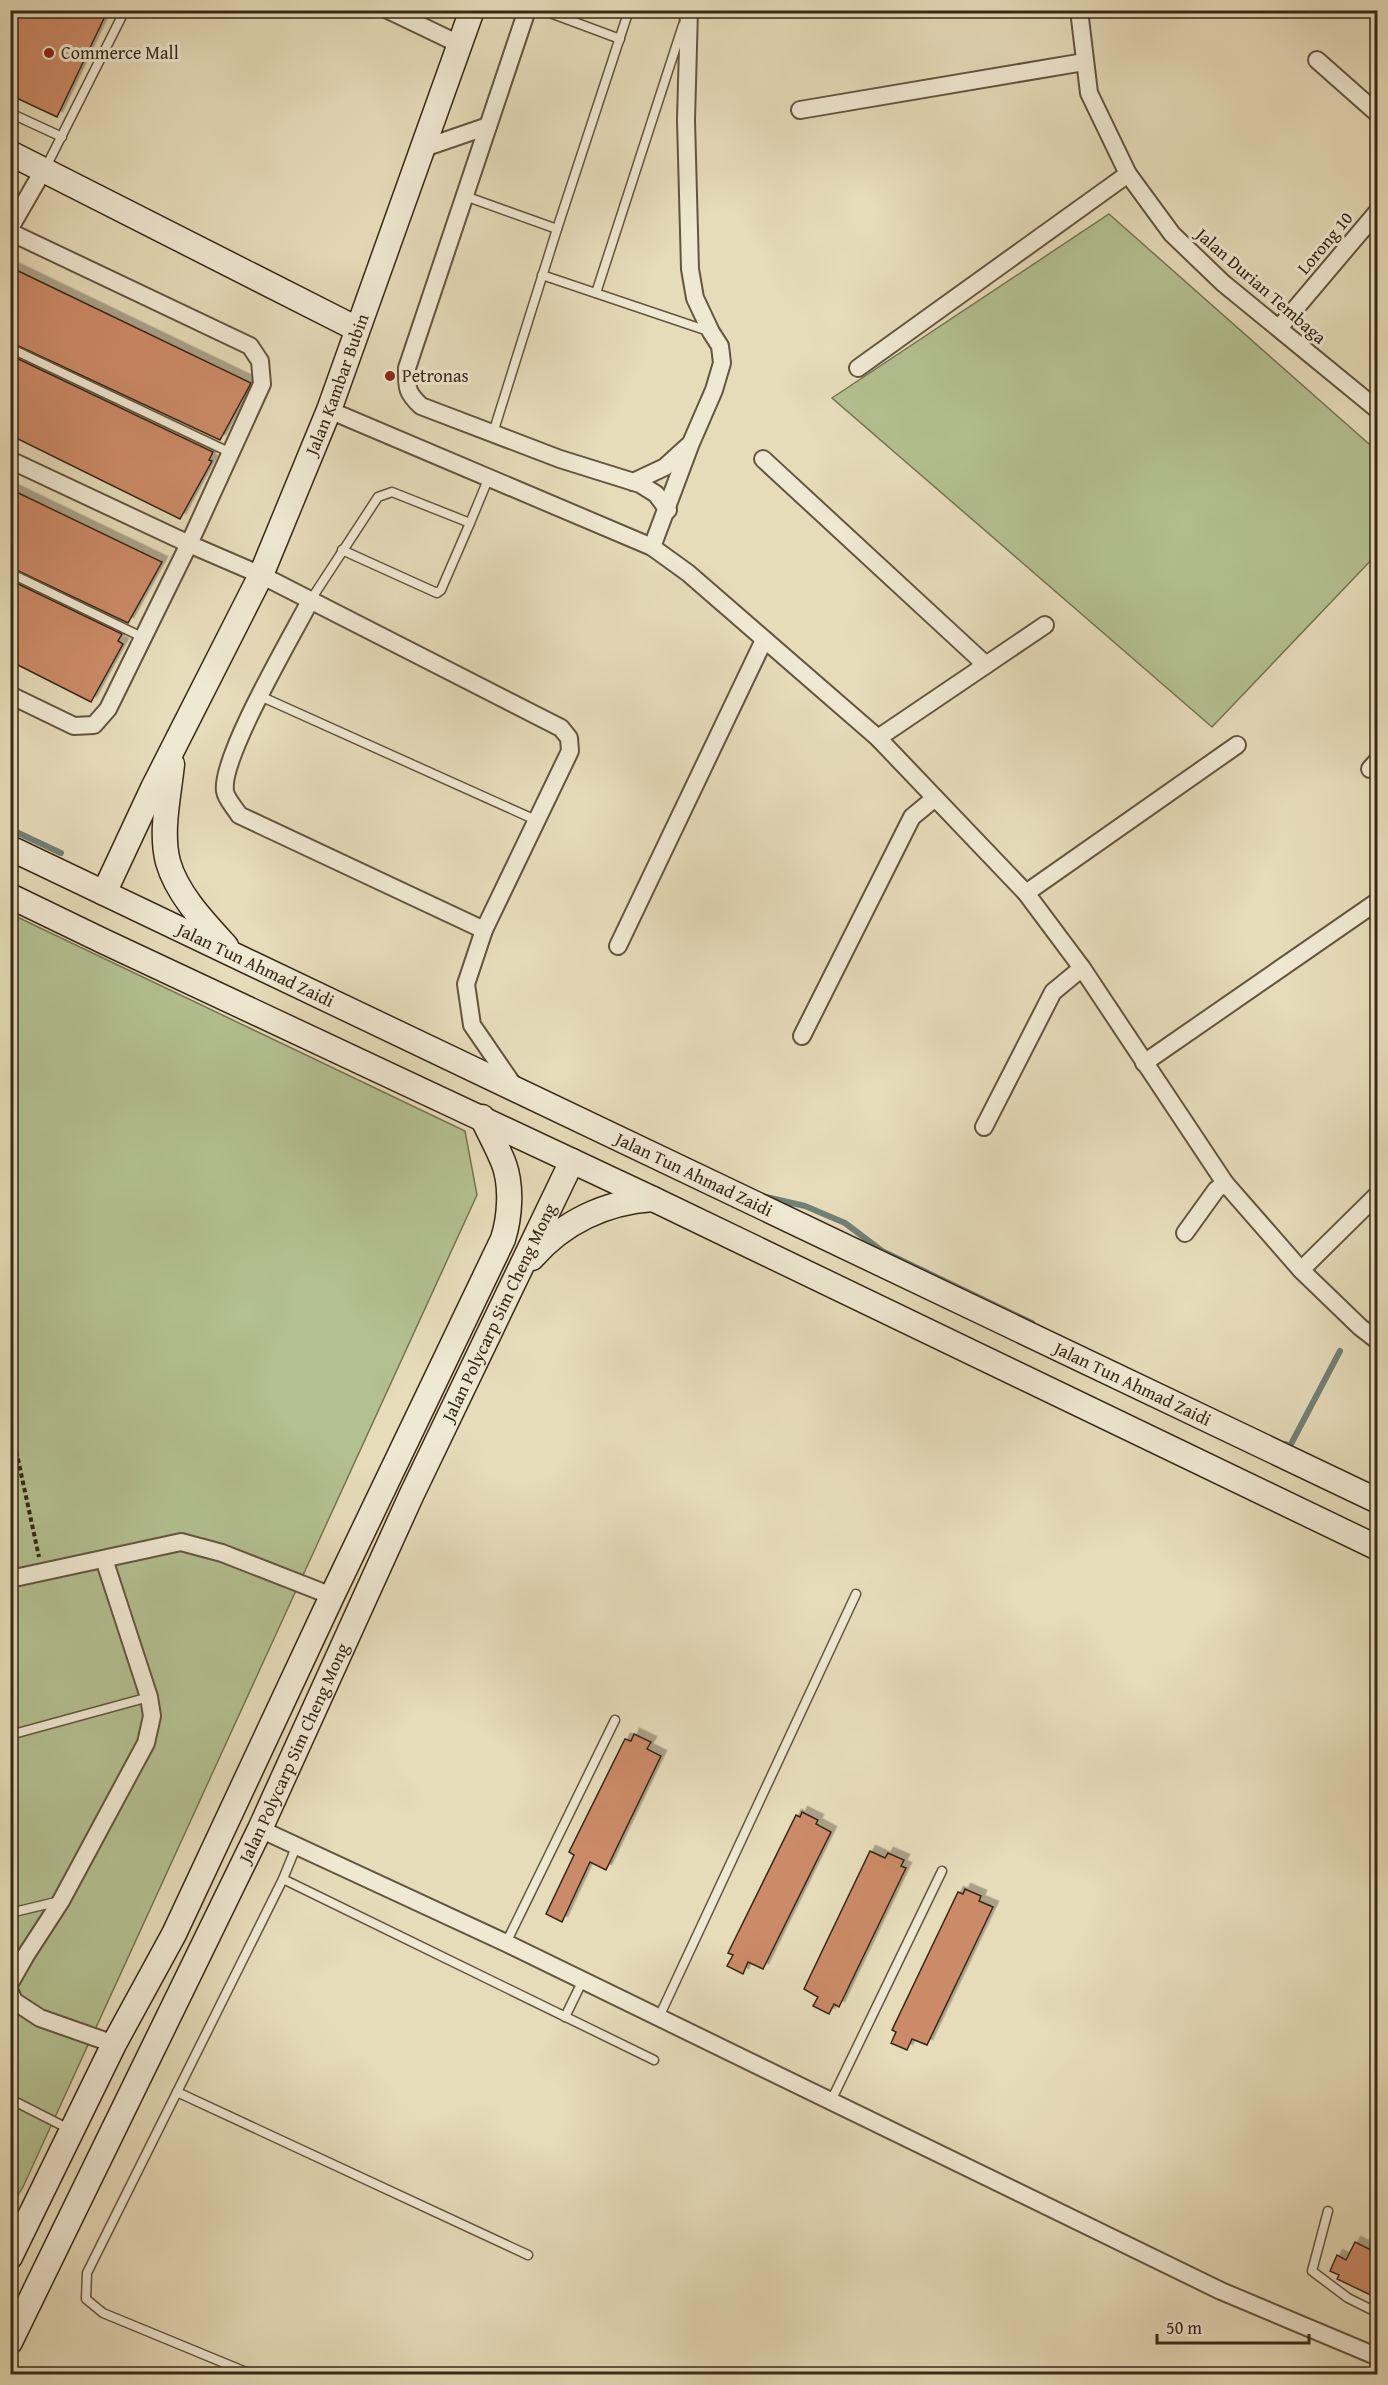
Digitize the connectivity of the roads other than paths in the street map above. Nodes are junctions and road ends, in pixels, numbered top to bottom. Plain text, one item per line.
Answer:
1 (125, 10) edge
2 (388, 10) edge
3 (472, 10) edge
4 (527, 10) edge
5 (542, 10) edge
6 (629, 10) edge
7 (688, 10) edge
8 (1080, 10) edge
9 (620, 39) junction
10 (461, 45) junction
11 (1317, 60) dead end
12 (1084, 62) junction
13 (800, 110) dead end
14 (10, 113) edge
15 (1377, 114) edge
16 (488, 126) junction
17 (62, 137) junction
18 (424, 148) junction
19 (10, 153) edge
20 (44, 169) junction
21 (1128, 174) junction
22 (465, 196) junction
23 (1377, 211) edge
24 (557, 229) junction
25 (10, 230) edge
26 (542, 275) junction
27 (596, 293) junction
28 (1279, 328) junction
29 (357, 329) junction
30 (711, 332) junction
31 (10, 348) edge
32 (858, 368) dead end
33 (329, 410) junction
34 (1377, 410) edge
35 (493, 433) junction
36 (691, 443) junction
37 (231, 453) junction
38 (10, 459) edge
39 (763, 459) dead end
40 (489, 477) junction
41 (633, 482) junction
42 (668, 510) junction
43 (470, 523) junction
44 (189, 544) junction
45 (652, 547) junction
46 (342, 550) junction
47 (10, 573) edge
48 (261, 575) junction
49 (310, 601) junction
50 (1045, 625) dead end
51 (142, 637) junction
52 (764, 640) junction
53 (986, 665) junction
54 (10, 695) edge
55 (260, 696) junction
56 (879, 738) junction
57 (1237, 745) dead end
58 (174, 749) junction
59 (935, 798) junction
60 (538, 821) junction
61 (10, 848) edge
62 (104, 893) junction
63 (1026, 893) junction
64 (10, 896) edge
65 (1377, 901) edge
66 (484, 930) junction
67 (618, 946) dead end
68 (235, 956) junction
69 (1082, 968) junction
70 (802, 1036) dead end
71 (1144, 1063) junction
72 (516, 1089) junction
73 (482, 1118) junction
74 (984, 1127) dead end
75 (572, 1161) junction
76 (1225, 1183) junction
77 (1377, 1194) edge
78 (653, 1199) junction
79 (1185, 1233) dead end
80 (1301, 1270) junction
81 (518, 1275) junction
82 (1377, 1341) edge
83 (411, 1496) junction
84 (1377, 1501) edge
85 (1377, 1548) edge
86 (104, 1559) junction
87 (10, 1579) edge
88 (856, 1594) dead end
89 (332, 1596) junction
90 (149, 1697) junction
91 (615, 1720) dead end
92 (10, 1735) edge
93 (266, 1740) junction
94 (260, 1829) junction
95 (296, 1847) junction
96 (942, 1871) dead end
97 (283, 1879) junction
98 (61, 1901) junction
99 (10, 1913) edge
100 (174, 1934) junction
101 (506, 1943) junction
102 (583, 1980) junction
103 (10, 1983) edge
104 (12, 1999) edge
105 (564, 2016) junction
106 (659, 2017) junction
107 (114, 2044) junction
108 (654, 2060) dead end
109 (177, 2092) junction
110 (10, 2099) edge
111 (831, 2101) junction
112 (72, 2131) junction
113 (1328, 2211) dead end
114 (528, 2255) dead end
115 (10, 2257) edge
116 (1377, 2313) edge
117 (10, 2342) edge
118 (1377, 2357) edge
119 (251, 2374) edge

1 - 17 lane
2 - 10 street
3 - 10 street, Jalan Kambar Bubin
4 - 16 street
5 - 9 lane
6 - 9 lane
7 - 27 lane
7 - 30 street
8 - 12 street, Jalan Durian Tembaga
9 - 24 lane
10 - 18 street, Jalan Kambar Bubin
11 - 15 street
12 - 13 street
12 - 21 street, Jalan Durian Tembaga
14 - 17 lane
16 - 18 street
16 - 22 street
17 - 20 lane
18 - 29 street, Jalan Kambar Bubin
19 - 20 street
20 - 25 street
20 - 29 street
21 - 28 street, Jalan Durian Tembaga
21 - 32 street
22 - 24 lane
22 - 35 street
23 - 28 street, Lorong 10
24 - 26 lane
25 - 37 street
26 - 27 lane
26 - 35 lane
27 - 30 lane
28 - 34 street, Jalan Durian Tembaga
29 - 33 street, Jalan Kambar Bubin
30 - 36 street
31 - 37 lane
33 - 40 street
33 - 48 street, Jalan Kambar Bubin
35 - 41 street
36 - 41 street
36 - 42 street
37 - 44 street
38 - 44 street
39 - 53 street
40 - 43 lane
40 - 45 street
41 - 42 street
42 - 45 street
43 - 46 lane
43 - 46 lane
44 - 48 street
44 - 51 street
45 - 52 street
46 - 49 lane
47 - 51 lane
48 - 49 street
48 - 58 street, Jalan Kambar Bubin
49 - 55 street
49 - 60 street
50 - 53 street
51 - 54 street
52 - 56 street
52 - 67 street
53 - 56 street
55 - 60 lane
55 - 66 street
56 - 59 street
57 - 63 street
58 - 62 street, Jalan Kambar Bubin
58 - 68 street
59 - 63 street
59 - 70 street
60 - 66 street
61 - 62 street, Jalan Tun Ahmad Zaidi
62 - 68 street, Jalan Tun Ahmad Zaidi
63 - 69 street
64 - 73 street
65 - 71 street
66 - 72 street
68 - 72 street, Jalan Tun Ahmad Zaidi
69 - 71 street
69 - 74 street
71 - 76 street
72 - 84 street, Jalan Tun Ahmad Zaidi
73 - 75 street
73 - 89 street, Jalan Polycarp Sim Cheng Mong
75 - 78 street
75 - 81 street, Jalan Polycarp Sim Cheng Mong
76 - 79 street
76 - 80 street
77 - 80 street
78 - 81 street
78 - 85 street
80 - 82 street
81 - 83 street, Jalan Polycarp Sim Cheng Mong
83 - 89 street
83 - 94 street, Jalan Polycarp Sim Cheng Mong
86 - 87 street
86 - 89 street
86 - 90 street
88 - 106 lane
89 - 93 street, Jalan Polycarp Sim Cheng Mong
90 - 92 lane
90 - 98 street
91 - 101 lane
93 - 94 street
93 - 100 street, Jalan Polycarp Sim Cheng Mong
94 - 95 street
94 - 100 street
94 - 117 street, Jalan Polycarp Sim Cheng Mong
95 - 97 lane
95 - 101 street
96 - 111 lane
97 - 105 lane
97 - 109 lane
98 - 99 lane
98 - 103 street
100 - 107 street, Jalan Polycarp Sim Cheng Mong
101 - 102 street
102 - 105 lane
102 - 106 street
104 - 107 street
105 - 108 lane
106 - 111 street
107 - 112 street, Jalan Polycarp Sim Cheng Mong
109 - 114 lane
109 - 119 lane
110 - 112 lane
111 - 118 street
112 - 115 street, Jalan Polycarp Sim Cheng Mong
113 - 116 lane

